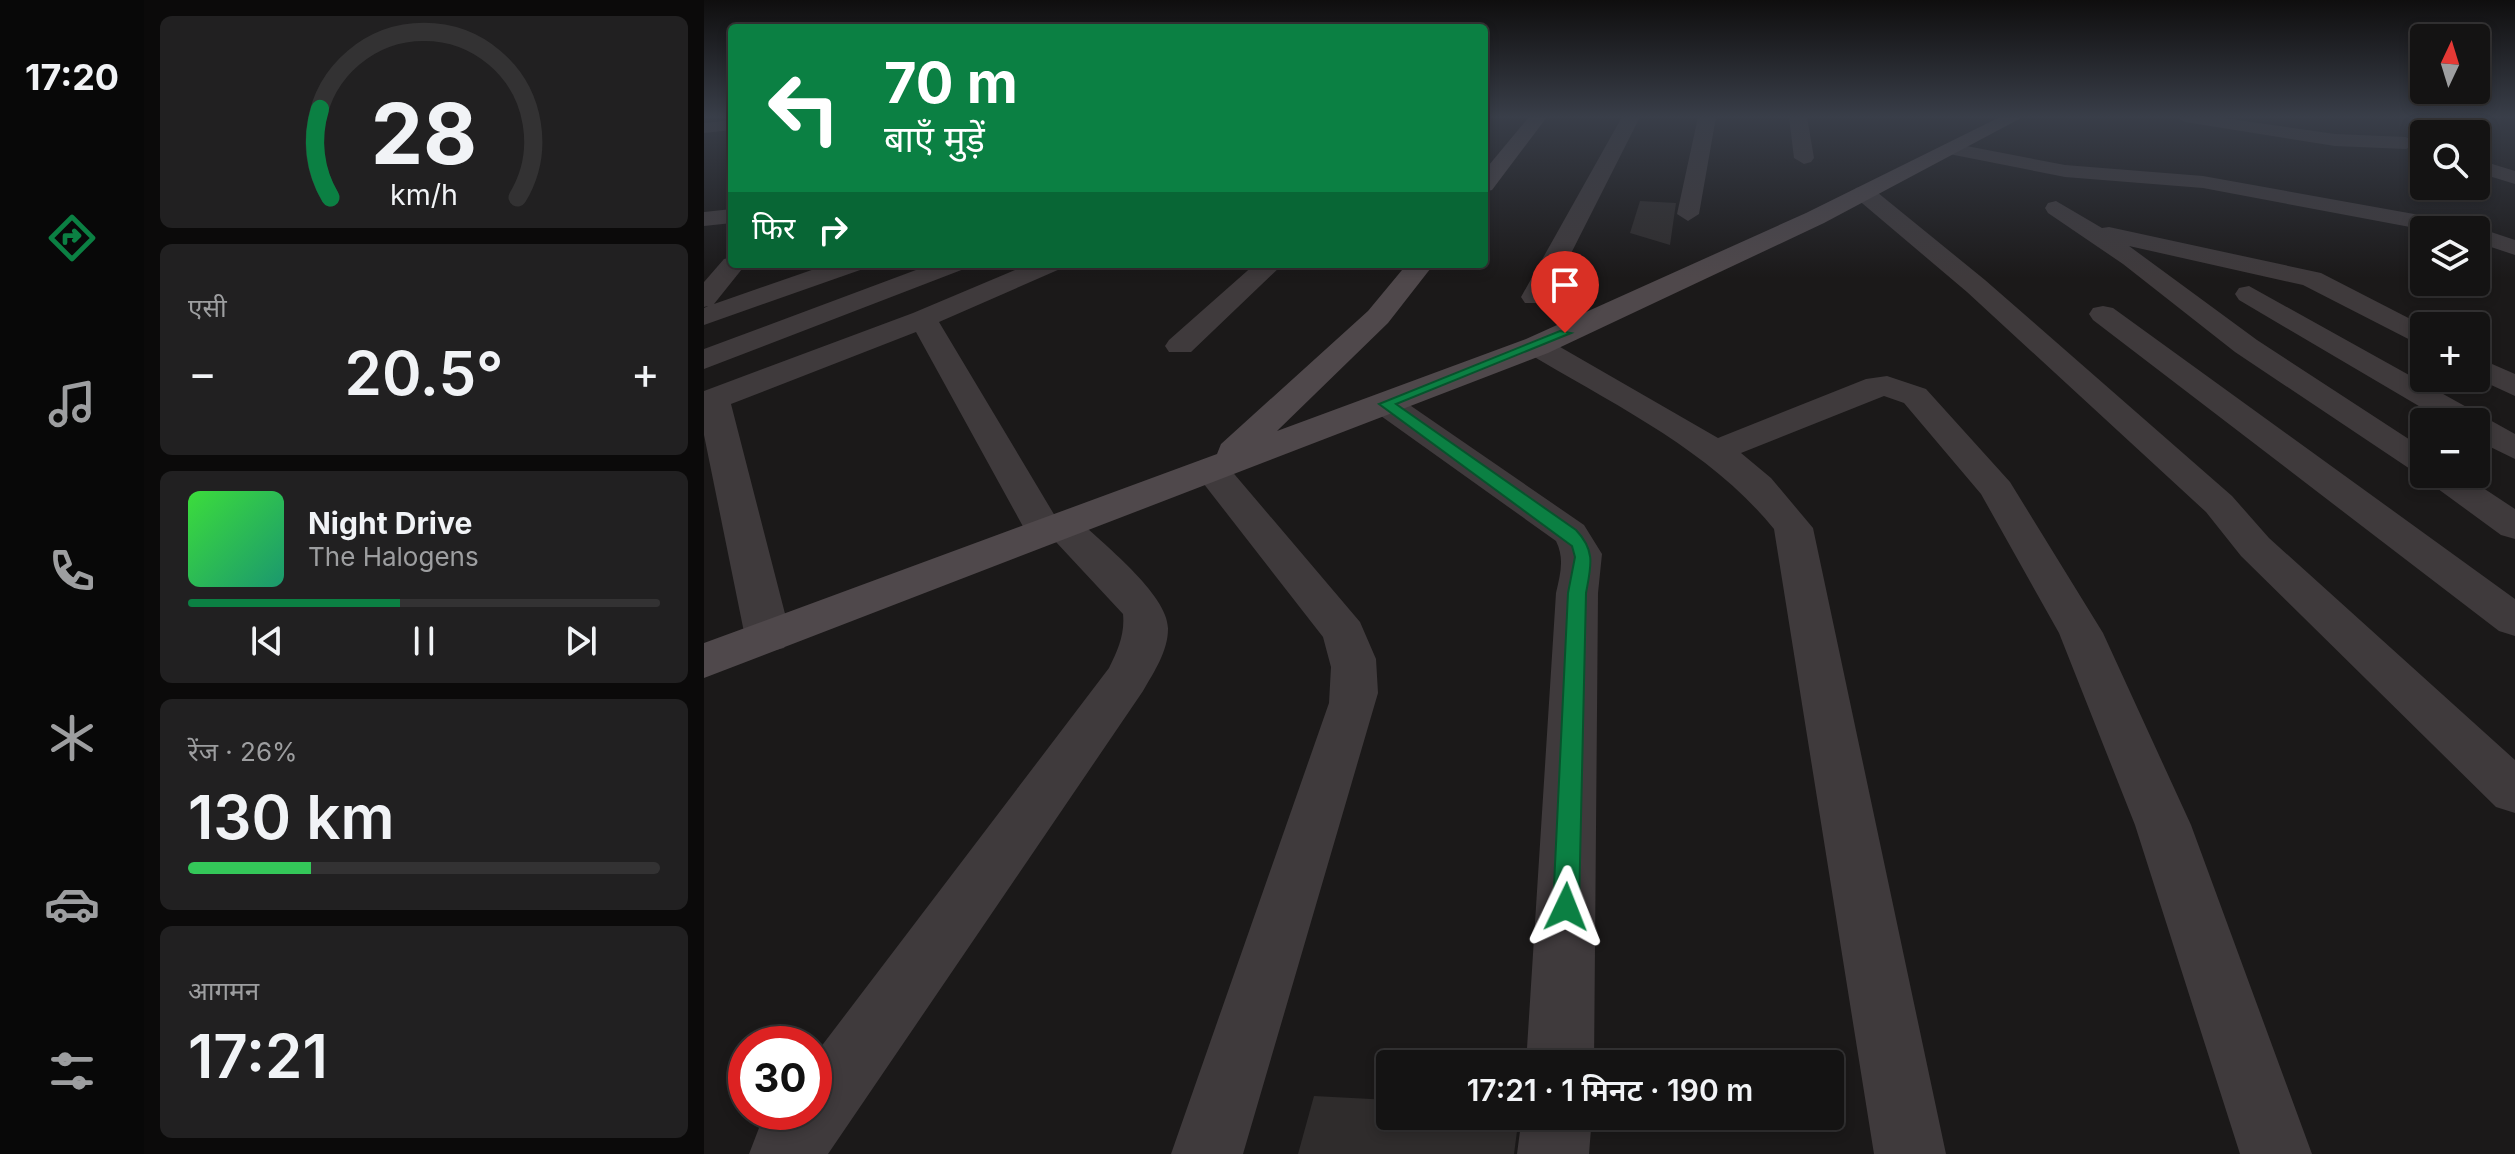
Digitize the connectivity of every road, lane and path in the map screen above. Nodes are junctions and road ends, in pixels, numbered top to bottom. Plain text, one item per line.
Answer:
1 (1602, 171) edge
2 (1696, 171) edge
3 (1908, 171) edge
4 (2064, 171) edge
5 (2494, 171) edge
6 (2515, 178) edge
7 (1864, 193) junction
8 (2056, 208) dead end
9 (1688, 214) dead end
10 (728, 216) edge
11 (704, 219) edge
12 (2410, 220) edge
13 (2093, 231) junction
14 (2490, 239) edge
15 (2515, 248) edge
16 (730, 268) edge
17 (843, 268) edge
18 (945, 268) edge
19 (1042, 268) edge
20 (1266, 268) edge
21 (1418, 268) edge
22 (2249, 294) dead end
23 (1535, 297) dead end
24 (704, 299) edge
25 (2103, 314) dead end
26 (704, 317) edge
27 (923, 319) junction
28 (2410, 331) edge
29 (1180, 346) dead end
30 (1537, 346) junction
31 (704, 360) edge
32 (2490, 373) edge
33 (2515, 386) edge
34 (709, 401) edge
35 (1386, 404) junction
36 (2446, 408) edge
37 (2490, 434) edge
38 (2515, 448) edge
39 (1716, 451) junction
40 (2410, 456) edge
41 (1214, 469) junction
42 (2458, 488) edge
43 (2515, 527) edge
44 (1053, 530) junction
45 (2515, 621) edge
46 (768, 637) junction
47 (704, 661) edge
48 (2515, 792) edge
49 (1561, 1050) edge
50 (1556, 1130) edge
51 (785, 1154) edge
52 (1207, 1154) edge
53 (1553, 1154) edge
54 (1910, 1154) edge
55 (2276, 1154) edge

1 - 23 street
2 - 9 street
3 - 7 main road
4 - 12 street
5 - 6 street
7 - 30 main road
7 - 48 street
8 - 13 street
10 - 11 street
13 - 28 street
13 - 40 street
14 - 15 street
16 - 24 street
17 - 26 street
18 - 31 street
19 - 27 street
20 - 29 street
21 - 41 main road
22 - 36 street
25 - 45 street
27 - 34 street
27 - 44 street
30 - 35 main road
30 - 39 street
32 - 33 street
34 - 46 street
35 - 41 main road
35 - 49 street
37 - 38 street
39 - 54 street
39 - 55 street
41 - 44 main road
41 - 52 street
42 - 43 street
44 - 46 main road
44 - 51 street
46 - 47 main road
50 - 53 street

